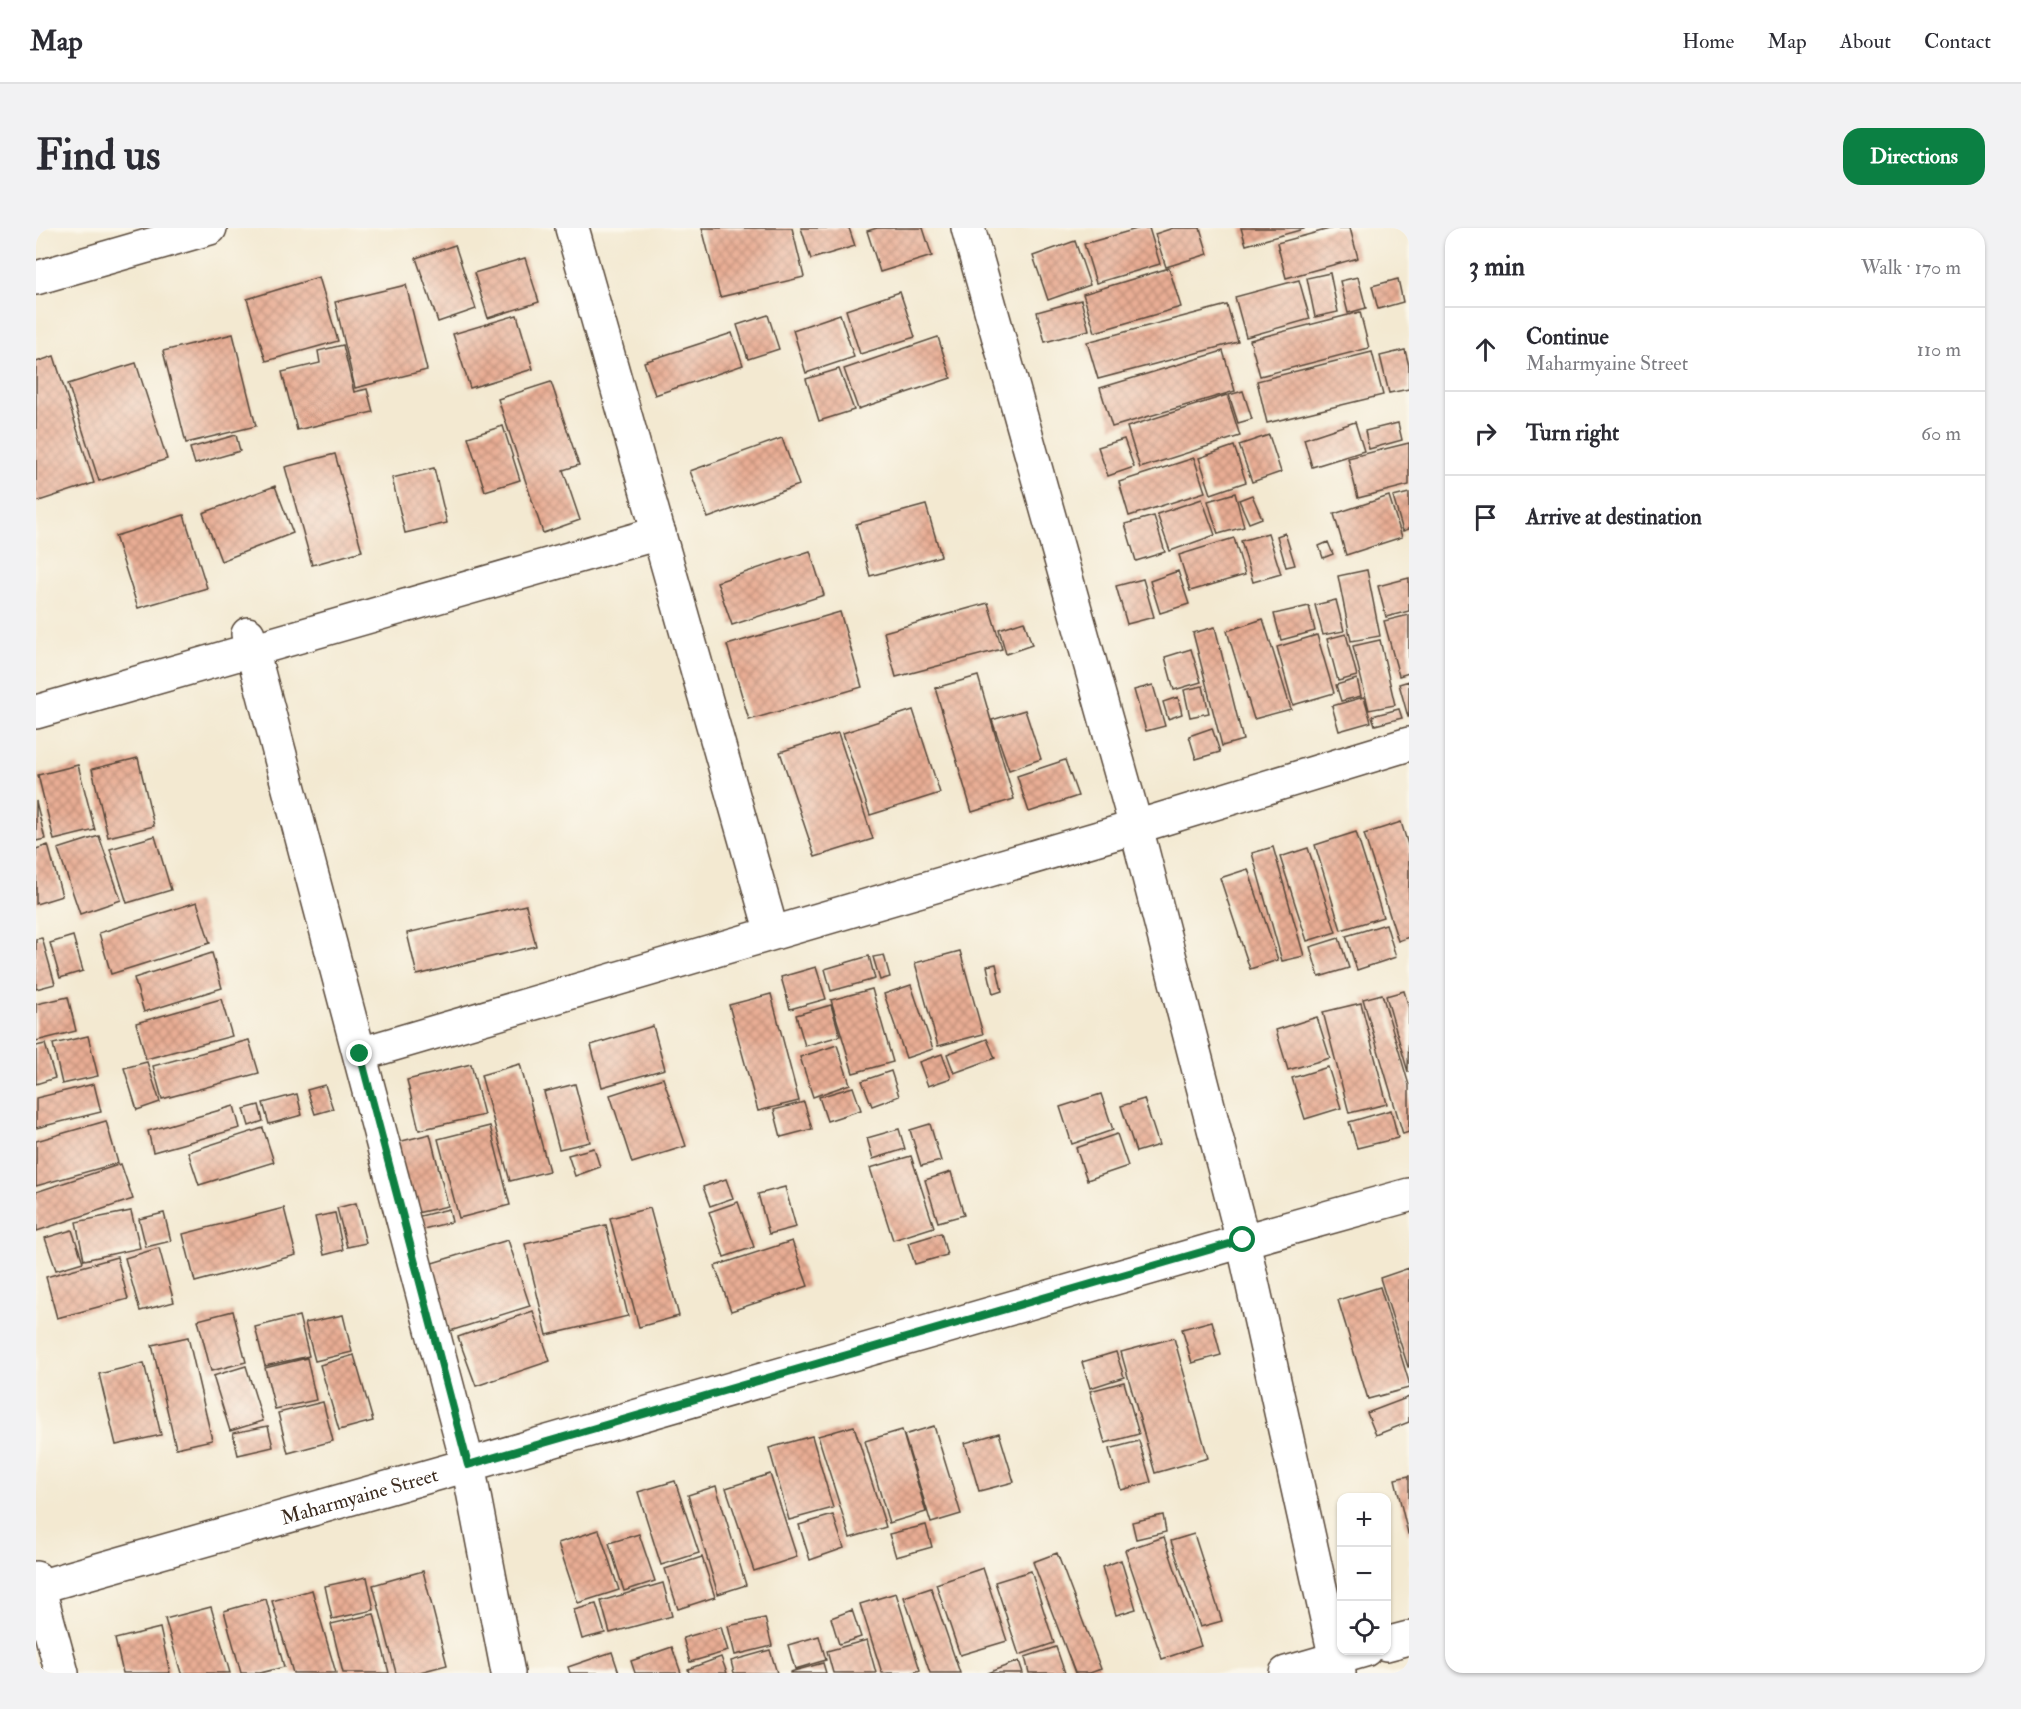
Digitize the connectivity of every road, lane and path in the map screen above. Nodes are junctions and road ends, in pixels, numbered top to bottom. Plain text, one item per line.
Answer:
1 (210, 228) edge
2 (572, 228) edge
3 (968, 228) edge
4 (36, 278) edge
5 (659, 532) junction
6 (251, 642) junction
7 (36, 712) edge
8 (1409, 744) edge
9 (1136, 827) junction
10 (772, 933) junction
11 (360, 1054) junction
12 (1409, 1195) edge
13 (1243, 1240) junction
14 (468, 1465) junction
15 (37, 1583) edge
16 (1409, 1638) edge
17 (1391, 1643) edge
18 (1356, 1655) edge
19 (1337, 1666) edge
20 (62, 1673) edge
21 (508, 1673) edge
22 (1286, 1673) edge

1 - 4 street
2 - 5 street
3 - 9 street
5 - 6 street
5 - 10 street
6 - 7 street
6 - 11 street
8 - 9 street
9 - 10 street
9 - 13 street
10 - 11 street
11 - 14 street
12 - 13 street, Maharmyaine Street
13 - 14 street, Maharmyaine Street
13 - 19 street
14 - 15 street, Maharmyaine Street
14 - 21 street
15 - 20 street
16 - 17 street
18 - 19 street
19 - 22 street

